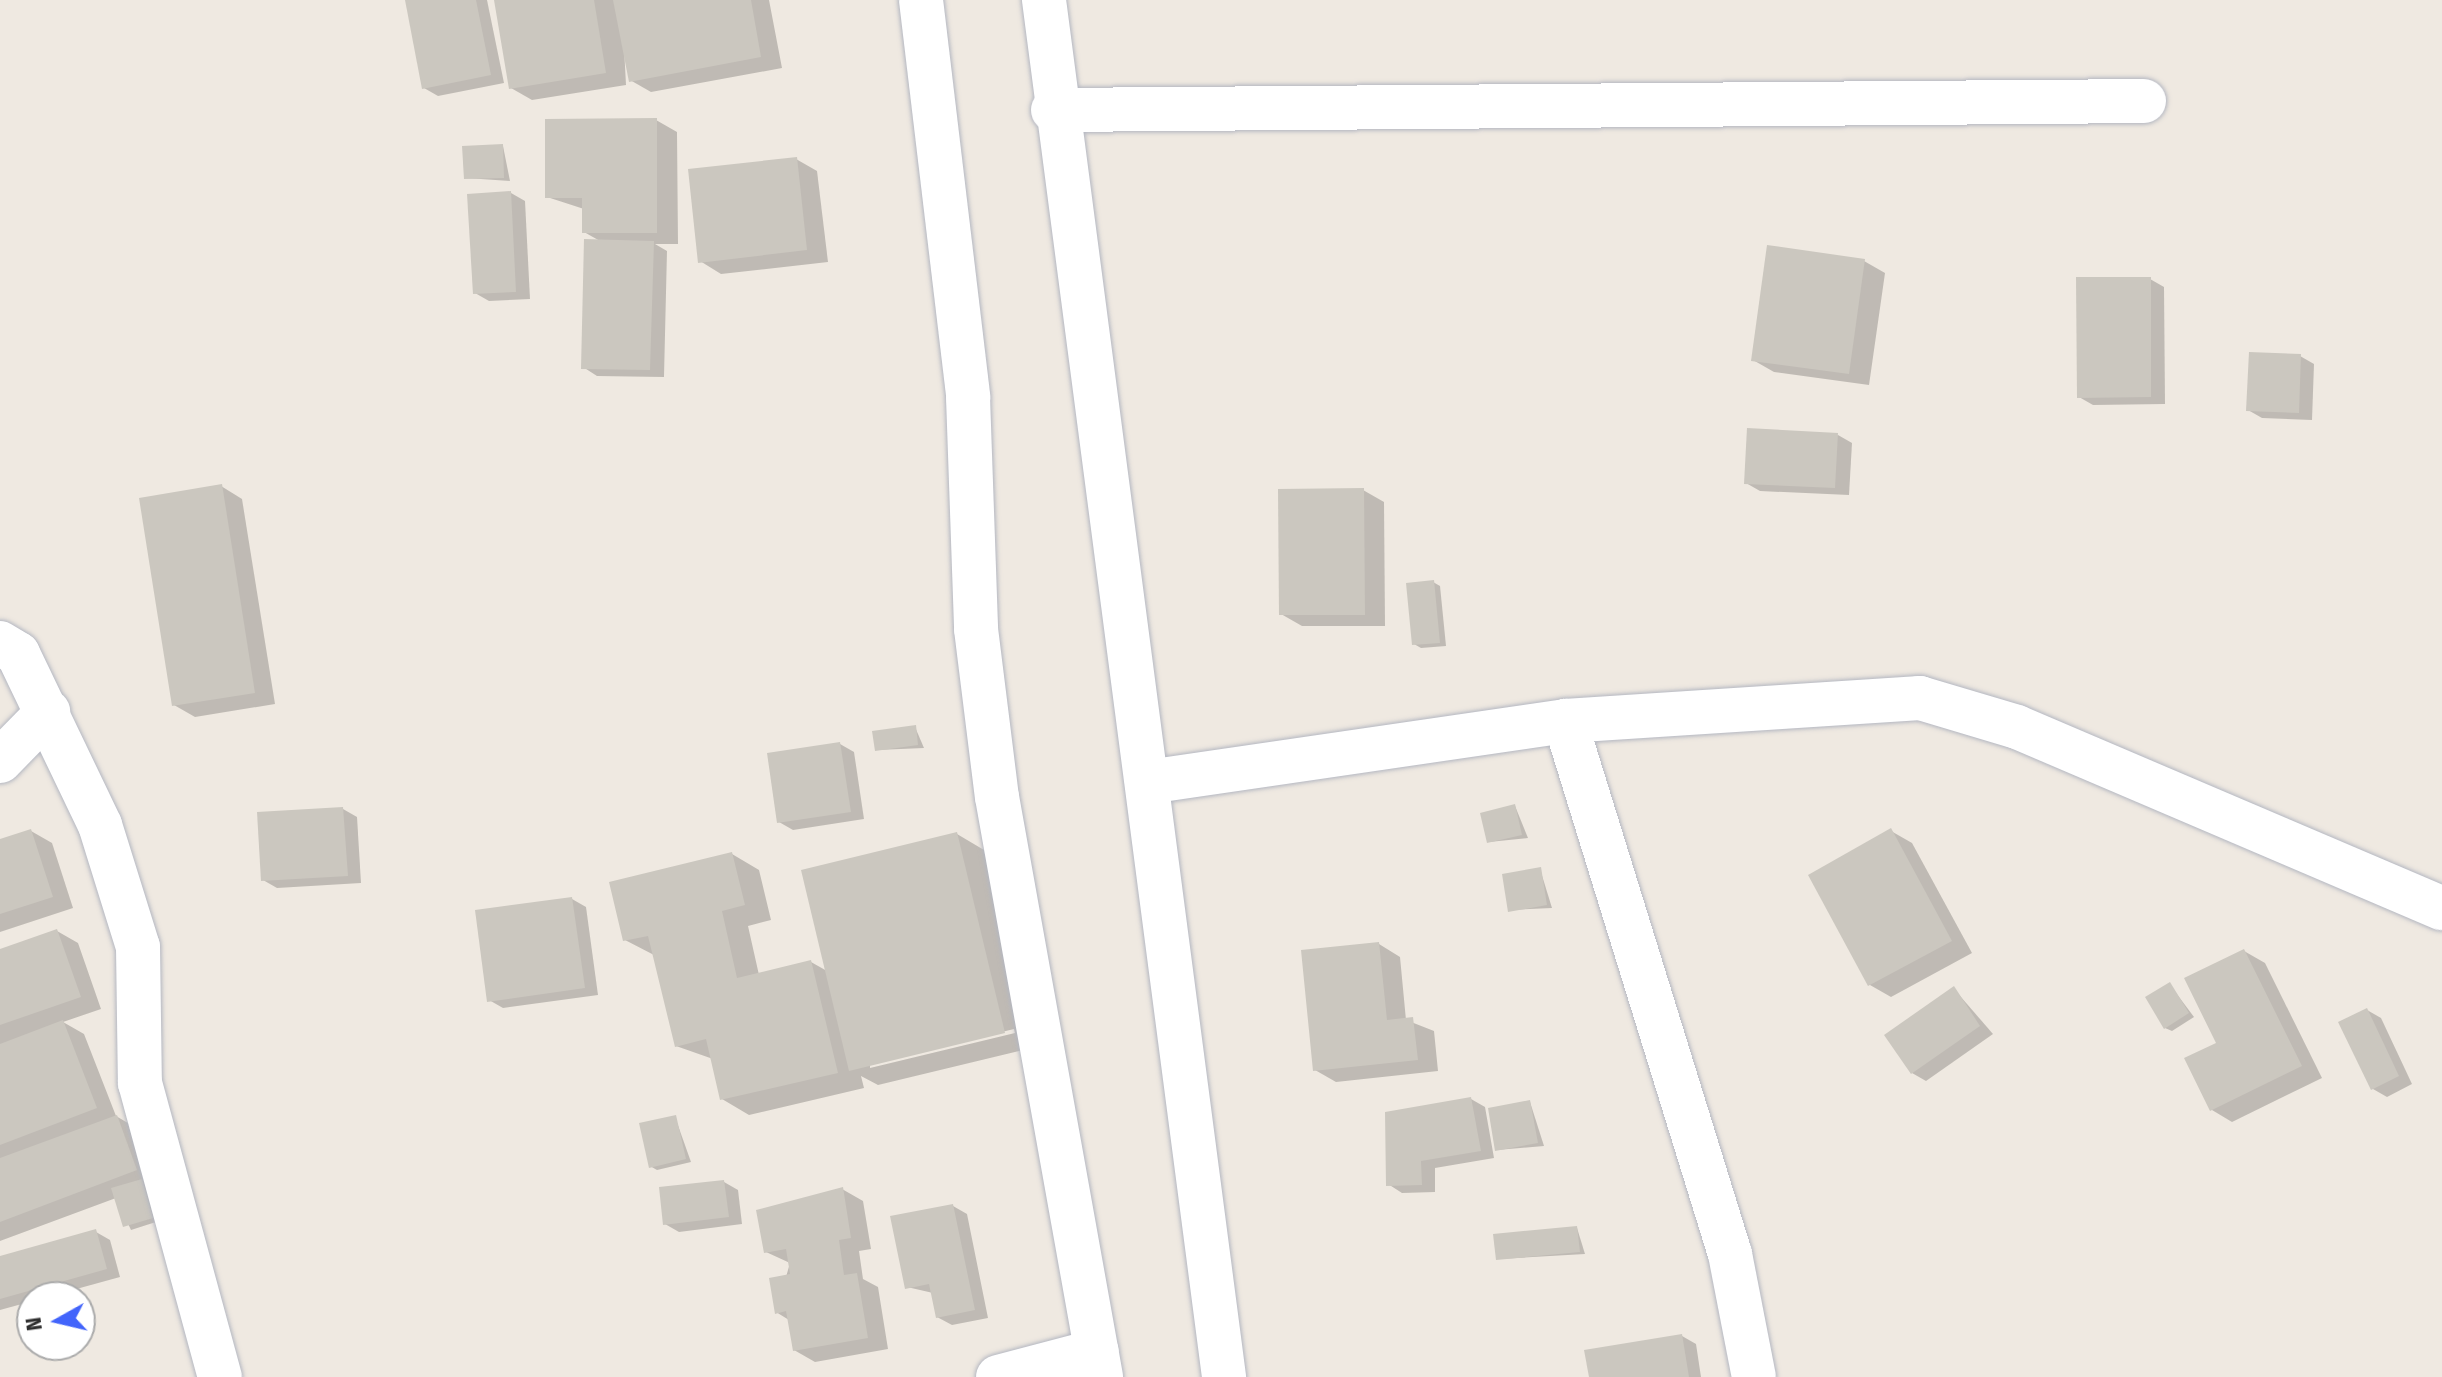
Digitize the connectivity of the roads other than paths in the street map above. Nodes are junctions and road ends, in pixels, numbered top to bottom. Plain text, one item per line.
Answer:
1 (921, 0) edge
2 (1044, 0) edge
3 (2144, 101) dead end
4 (1053, 110) junction
5 (0, 643) edge
6 (48, 712) junction
7 (1565, 721) junction
8 (0, 761) edge
9 (1147, 782) junction
10 (2442, 908) edge
11 (1099, 1364) edge
12 (220, 1377) edge
13 (998, 1377) edge
14 (1224, 1377) edge
15 (1754, 1377) edge

1 - 11 street
2 - 4 street
3 - 4 street
4 - 9 street
5 - 6 street
6 - 8 street
6 - 12 street
7 - 9 street
7 - 10 street
7 - 15 street
9 - 14 street
11 - 13 street

